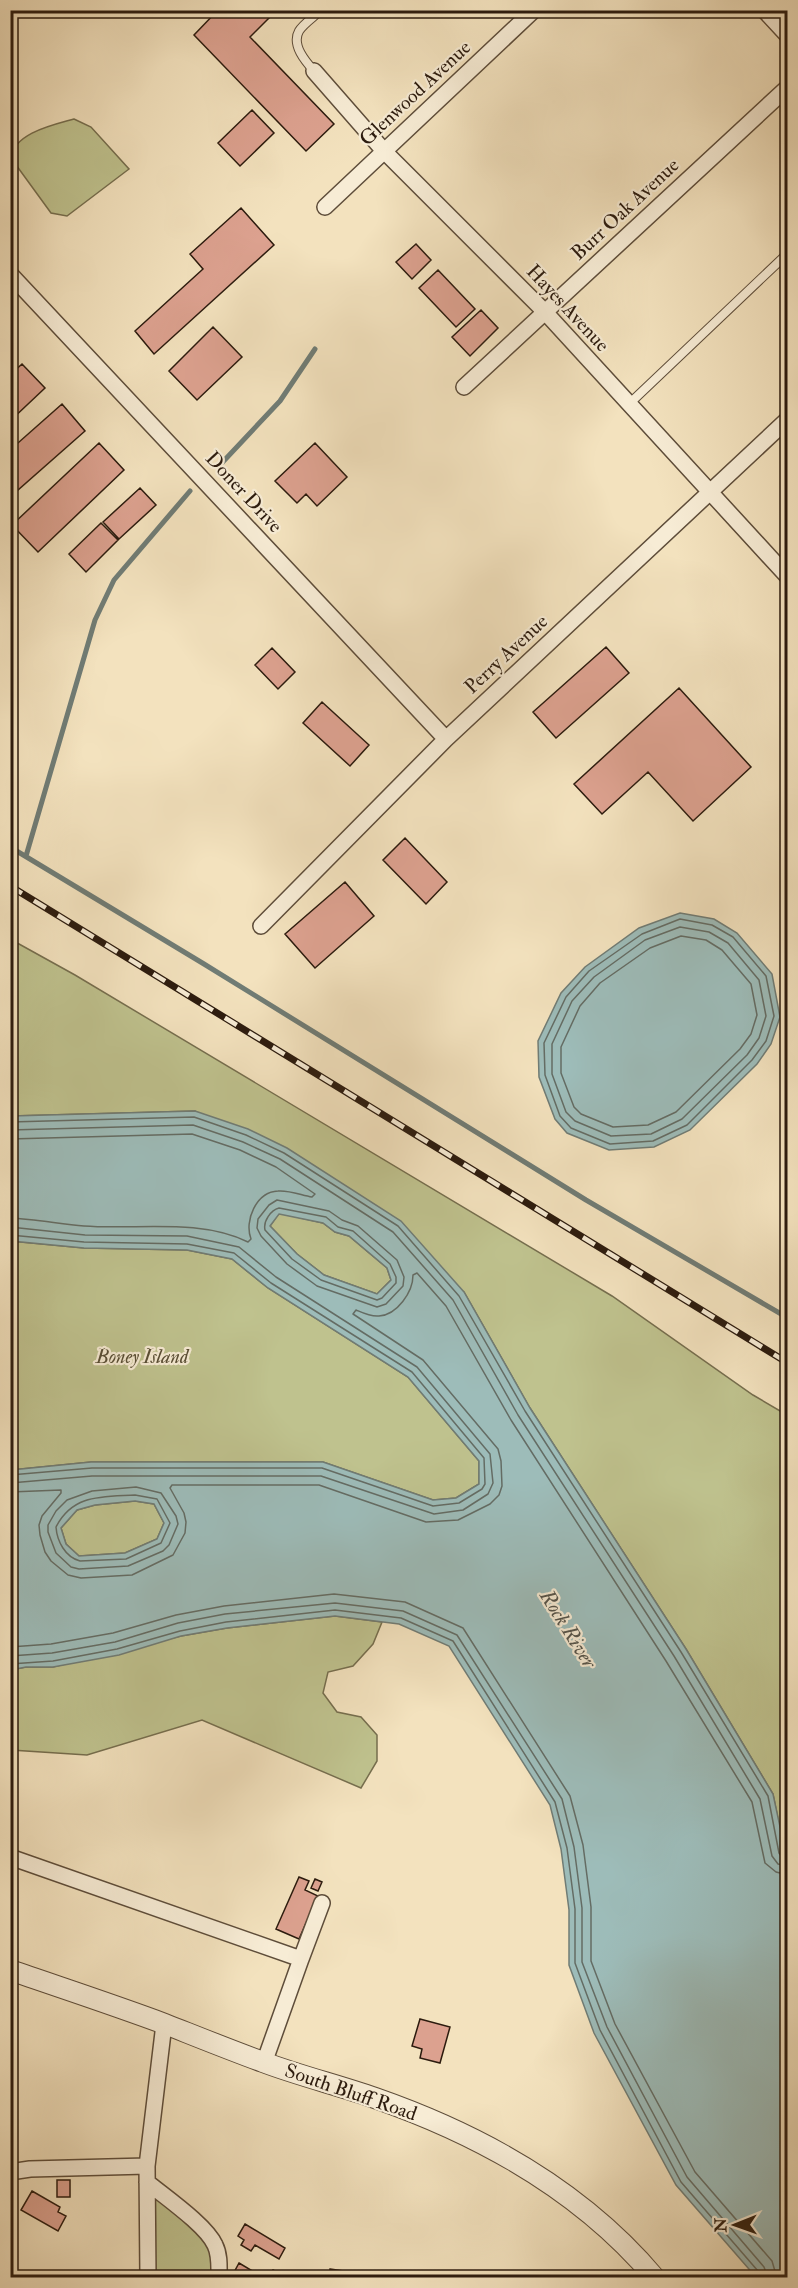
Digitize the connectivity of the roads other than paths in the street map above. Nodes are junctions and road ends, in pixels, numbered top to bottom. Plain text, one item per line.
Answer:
1 (321, 10) edge
2 (534, 10) edge
3 (764, 10) edge
4 (788, 36) edge
5 (314, 71) joint
6 (788, 87) edge
7 (384, 151) junction
8 (325, 207) dead end
9 (788, 252) edge
10 (10, 274) edge
11 (545, 312) junction
12 (464, 387) dead end
13 (628, 404) junction
14 (788, 419) edge
15 (708, 491) junction
16 (788, 577) edge
17 (446, 739) junction
18 (261, 926) dead end
19 (10, 1857) edge
20 (322, 1904) dead end
21 (301, 1959) junction
22 (10, 1970) edge
23 (164, 2024) junction
24 (264, 2063) junction
25 (147, 2166) junction
26 (10, 2172) edge
27 (147, 2182) junction
28 (148, 2277) edge
29 (219, 2277) edge
30 (655, 2277) edge

1 - 5 lane
2 - 7 street, Glenwood Avenue
3 - 4 street
5 - 7 street, Hayes Avenue
6 - 11 street, Burr Oak Avenue
7 - 8 street, Glenwood Avenue
7 - 11 street, Hayes Avenue
9 - 13 lane
10 - 17 street, Doner Drive
11 - 12 street, Burr Oak Avenue
11 - 13 street, Hayes Avenue
13 - 15 street, Hayes Avenue
14 - 15 street, Perry Avenue
15 - 16 street, Hayes Avenue
15 - 17 street, Perry Avenue
17 - 18 street, Perry Avenue
19 - 21 street
20 - 21 street
21 - 24 street
22 - 23 street, South Bluff Road
23 - 24 street, South Bluff Road
23 - 25 street
24 - 30 street, South Bluff Road
25 - 26 street
25 - 27 street
27 - 28 street
27 - 29 street

